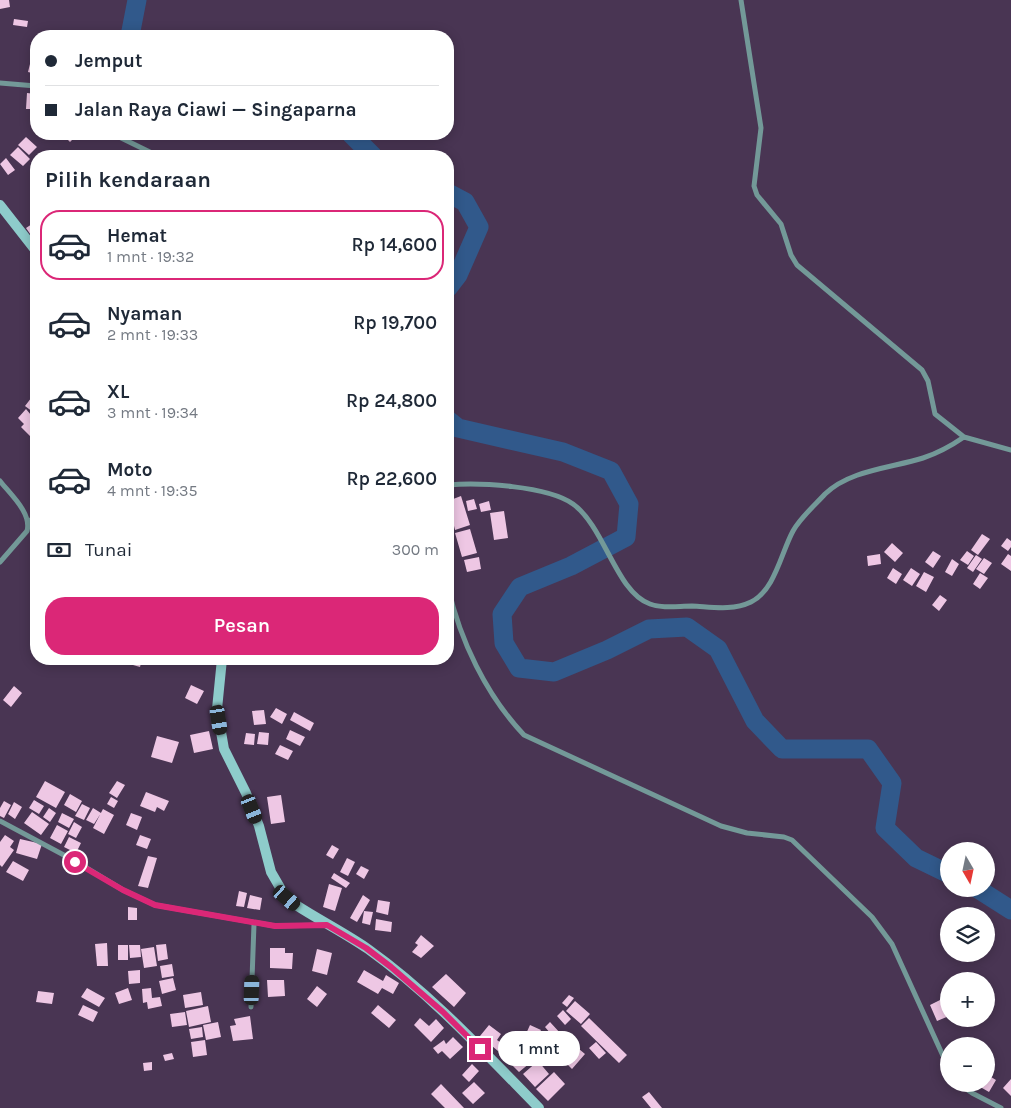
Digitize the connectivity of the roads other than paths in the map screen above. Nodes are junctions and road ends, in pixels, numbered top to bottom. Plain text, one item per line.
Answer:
1 (741, 0) edge
2 (0, 83) edge
3 (30, 86) edge
4 (125, 140) edge
5 (146, 150) edge
6 (0, 205) edge
7 (30, 243) edge
8 (964, 438) junction
9 (1011, 450) edge
10 (0, 481) edge
11 (454, 485) edge
12 (28, 522) joint
13 (0, 562) edge
14 (454, 608) edge
15 (221, 665) edge
16 (0, 821) edge
17 (254, 924) junction
18 (327, 925) junction
19 (251, 1007) dead end
20 (940, 1049) edge
21 (971, 1092) edge
22 (539, 1108) edge
23 (1001, 1108) edge

1 - 8 street
2 - 3 street
4 - 5 street
6 - 7 main road
8 - 9 street
8 - 11 street
10 - 12 street
12 - 13 street
14 - 20 street
15 - 18 main road
16 - 17 street
17 - 18 street
17 - 19 street
18 - 22 main road
21 - 23 street

